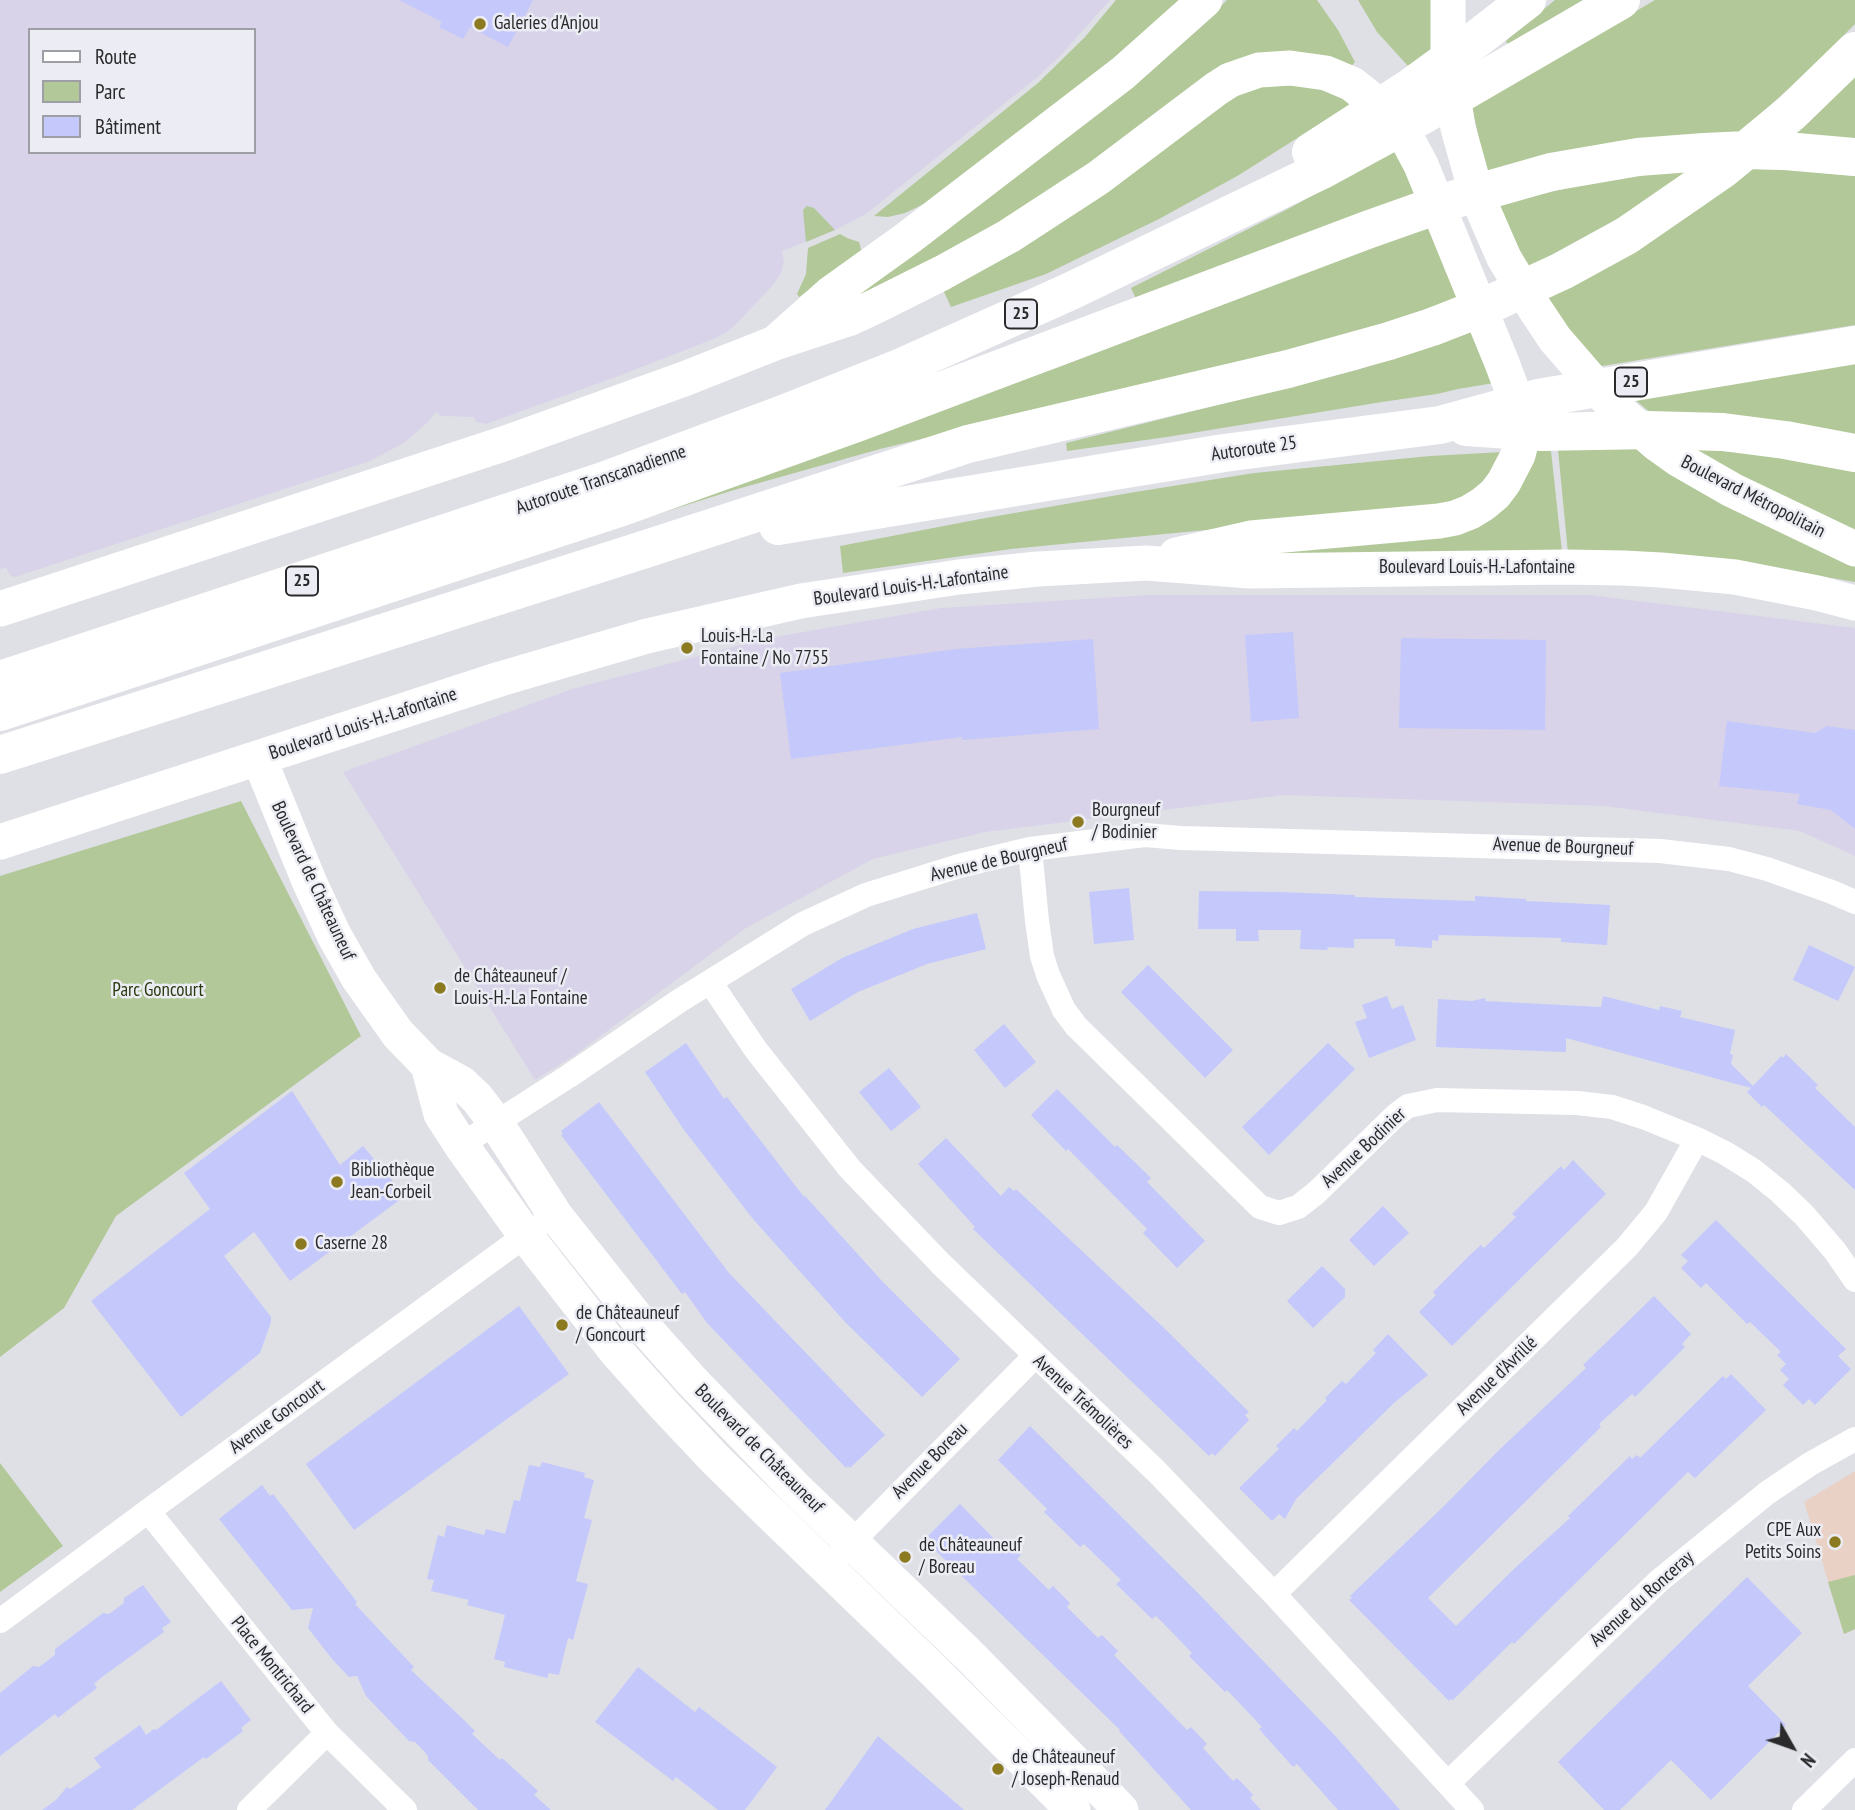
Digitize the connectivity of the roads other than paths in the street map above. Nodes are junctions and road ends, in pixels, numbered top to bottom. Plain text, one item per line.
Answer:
1 (1205, 0) edge
2 (1448, 0) edge
3 (1527, 0) edge
4 (1621, 0) edge
5 (1855, 51) edge
6 (1855, 157) edge
7 (1274, 185) junction
8 (775, 343) junction
9 (1855, 345) edge
10 (1456, 423) junction
11 (1855, 453) edge
12 (652, 547) junction
13 (1855, 549) edge
14 (1146, 563) junction
15 (1855, 603) edge
16 (0, 609) edge
17 (0, 680) edge
18 (0, 712) edge
19 (0, 755) edge
20 (259, 758) junction
21 (0, 842) edge
22 (1030, 849) junction
23 (1855, 902) edge
24 (710, 982) junction
25 (428, 1065) junction
26 (496, 1123) junction
27 (1697, 1139) junction
28 (461, 1145) junction
29 (555, 1215) junction
30 (526, 1236) junction
31 (1855, 1280) edge
32 (1035, 1356) junction
33 (1855, 1439) edge
34 (148, 1511) junction
35 (852, 1541) junction
36 (828, 1569) junction
37 (1274, 1594) junction
38 (0, 1620) edge
39 (327, 1733) junction
40 (1855, 1760) edge
41 (1084, 1771) junction
42 (1448, 1783) junction
43 (1061, 1806) edge
44 (1114, 1807) edge
45 (249, 1810) edge
46 (405, 1810) edge
47 (1472, 1810) edge
48 (1804, 1810) edge

1 - 8 main road
2 - 13 main road, Boulevard Métropolitain
3 - 7 highway
4 - 7 highway
5 - 12 highway
6 - 18 highway
7 - 17 highway, Autoroute Transcanadienne / 25
8 - 14 main road
8 - 16 main road
9 - 10 highway, Autoroute 25 / 25
10 - 11 highway
10 - 12 highway, Autoroute 25 / 25
12 - 19 highway, 25
14 - 15 main road, Boulevard Louis-H.-Lafontaine
14 - 20 main road, Boulevard Louis-H.-Lafontaine
20 - 21 main road, Boulevard Louis-H.-Lafontaine
20 - 25 main road, Boulevard de Châteauneuf
22 - 23 street, Avenue de Bourgneuf
22 - 24 street, Avenue de Bourgneuf
22 - 27 street, Avenue Bodinier
24 - 26 street, Avenue de Bourgneuf
24 - 32 street, Avenue Trémolières
25 - 26 main road, Boulevard de Châteauneuf
25 - 28 main road, Boulevard de Châteauneuf
26 - 28 street, Avenue de Bourgneuf
26 - 29 main road, Boulevard de Châteauneuf
27 - 31 street, Avenue Bodinier
27 - 37 street, Avenue d'Avrillé
28 - 30 main road, Boulevard de Châteauneuf
29 - 30 street, Avenue Goncourt
29 - 35 main road, Boulevard de Châteauneuf
30 - 34 street, Avenue Goncourt
30 - 36 main road, Boulevard de Châteauneuf
32 - 35 street, Avenue Boreau
32 - 37 street, Avenue Trémolières
33 - 42 street, Avenue du Ronceray
34 - 38 street, Avenue Goncourt
34 - 39 street, Place Montrichard
35 - 36 street, Avenue Boreau
35 - 41 main road, Boulevard de Châteauneuf
36 - 43 main road, Boulevard de Châteauneuf
37 - 42 street, Avenue Trémolières
39 - 45 street
39 - 46 street, Place Montrichard
40 - 48 street
41 - 43 main road
41 - 44 main road, Boulevard de Châteauneuf
42 - 47 street, Avenue Trémolières

